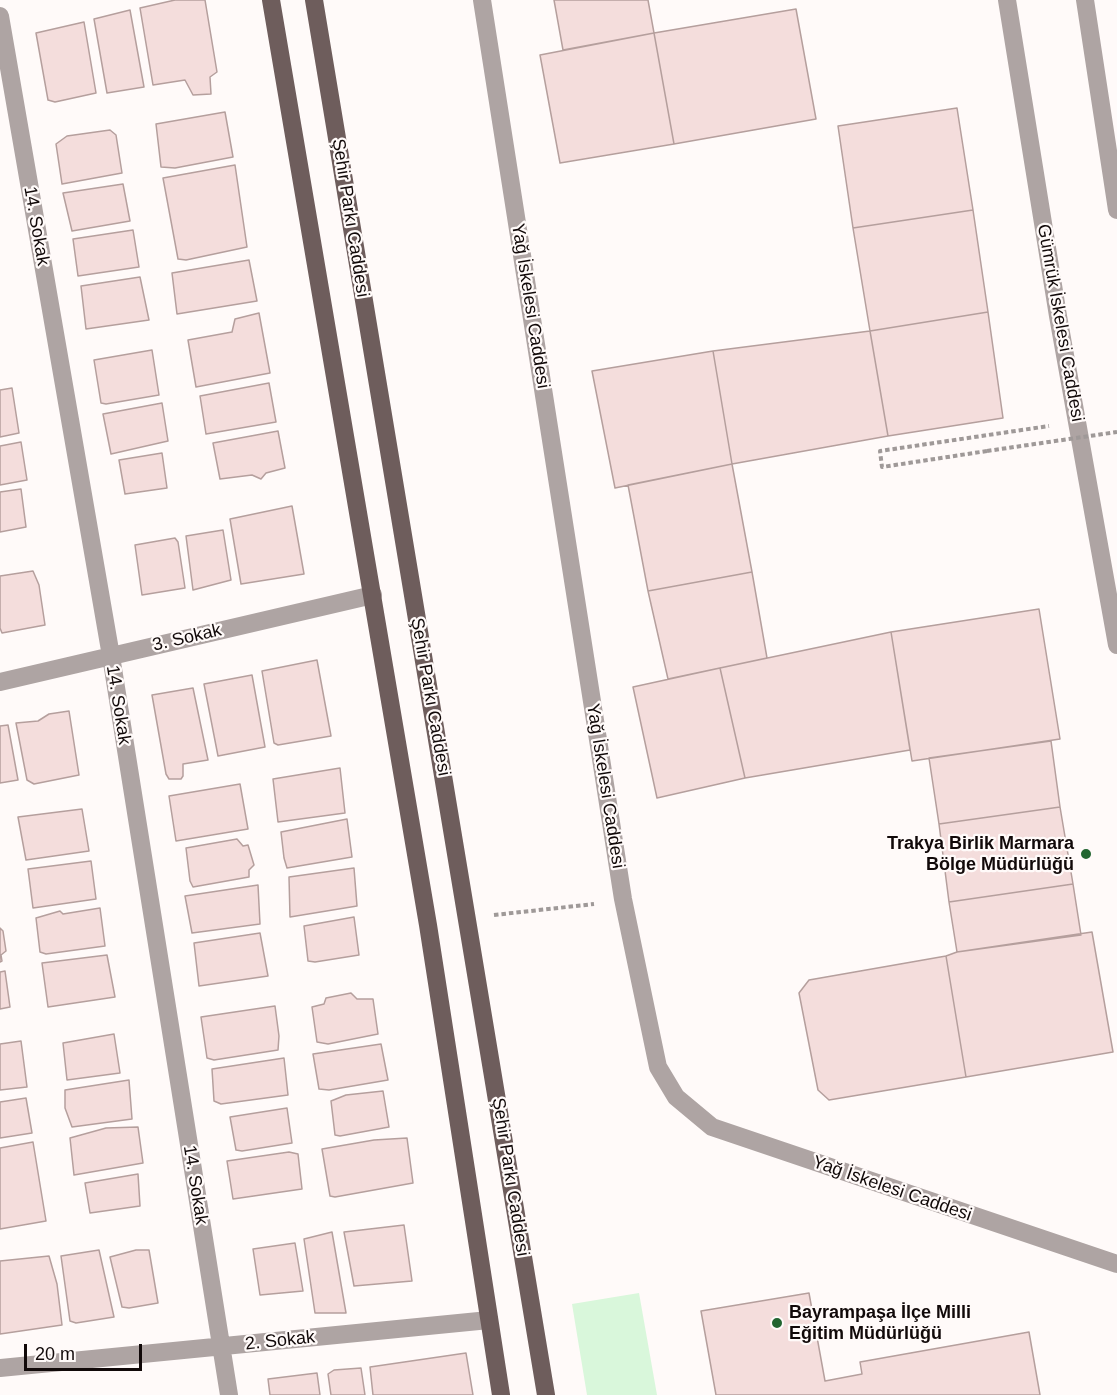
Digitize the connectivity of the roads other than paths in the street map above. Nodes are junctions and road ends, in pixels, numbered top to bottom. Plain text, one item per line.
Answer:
1 (271, 0) edge
2 (314, 0) edge
3 (482, 0) edge
4 (1007, 0) edge
5 (1085, 0) edge
6 (0, 16) edge
7 (1117, 210) edge
8 (373, 595) junction
9 (1117, 645) edge
10 (111, 656) junction
11 (0, 682) edge
12 (1117, 1264) edge
13 (489, 1320) junction
14 (220, 1347) junction
15 (0, 1368) edge
16 (229, 1395) edge
17 (501, 1395) edge
18 (546, 1395) edge

1 - 8 main road
2 - 18 main road, Şehir Parkı Caddesi
3 - 12 street, Yağ İskelesi Caddesi
4 - 9 street, Gümrük İskelesi Caddesi
5 - 7 street
6 - 10 street, 14. Sokak
8 - 10 street, 3. Sokak
8 - 13 main road
10 - 11 street, 3. Sokak
10 - 14 street, 14. Sokak
13 - 14 street, 2. Sokak
13 - 17 main road
14 - 15 street, 2. Sokak
14 - 16 street, 14. Sokak

